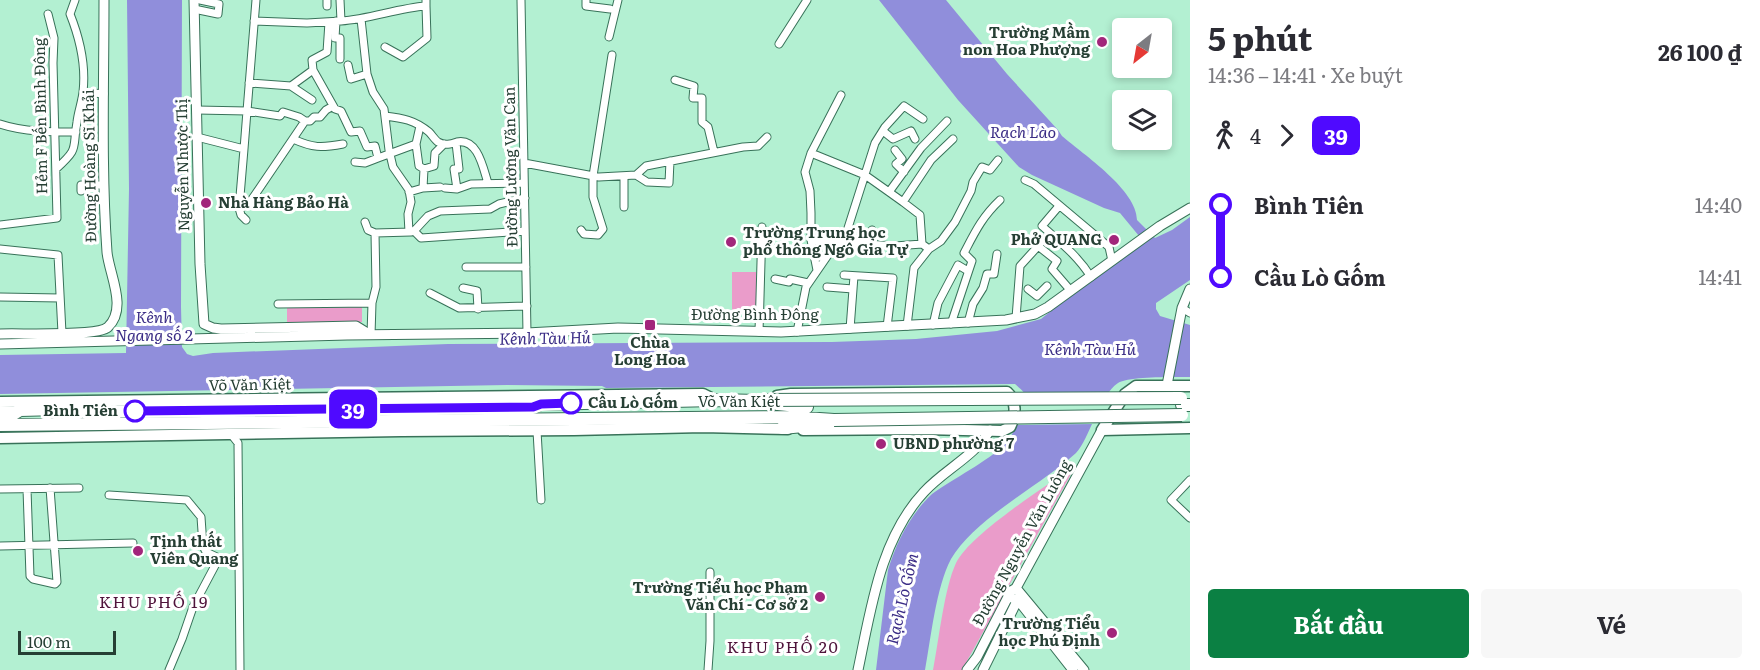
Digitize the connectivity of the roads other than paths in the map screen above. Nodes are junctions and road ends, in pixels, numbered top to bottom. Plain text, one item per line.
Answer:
1 (75, 0) edge
2 (104, 0) edge
3 (256, 0) edge
4 (340, 0) edge
5 (521, 0) edge
6 (586, 0) edge
7 (618, 0) edge
8 (807, 0) edge
9 (196, 3) edge
10 (426, 3) edge
11 (610, 9) dead end
12 (48, 14) dead end
13 (361, 19) junction
14 (254, 21) junction
15 (335, 21) junction
16 (609, 37) dead end
17 (779, 44) dead end
18 (385, 47) dead end
19 (612, 55) dead end
20 (340, 59) dead end
21 (348, 65) dead end
22 (313, 70) junction
23 (367, 74) junction
24 (675, 80) dead end
25 (249, 84) junction
26 (291, 86) junction
27 (83, 92) junction
28 (104, 94) junction
29 (841, 95) dead end
30 (312, 100) dead end
31 (334, 108) junction
32 (197, 110) junction
33 (247, 111) junction
34 (384, 116) junction
35 (923, 119) dead end
36 (305, 121) junction
37 (947, 121) dead end
38 (0, 124) edge
39 (420, 126) junction
40 (883, 131) junction
41 (55, 132) junction
42 (76, 132) junction
43 (197, 137) junction
44 (766, 137) dead end
45 (293, 139) junction
46 (953, 139) dead end
47 (915, 140) dead end
48 (456, 143) junction
49 (343, 144) dead end
50 (416, 144) junction
51 (444, 144) junction
52 (244, 149) junction
53 (895, 150) dead end
54 (714, 152) junction
55 (390, 153) junction
56 (812, 153) junction
57 (378, 158) junction
58 (998, 160) dead end
59 (670, 161) junction
60 (355, 162) dead end
61 (524, 163) junction
62 (56, 169) junction
63 (424, 169) junction
64 (903, 172) junction
65 (636, 175) junction
66 (865, 175) junction
67 (593, 176) junction
68 (624, 176) junction
69 (1026, 180) dead end
70 (488, 183) junction
71 (524, 183) junction
72 (103, 185) junction
73 (423, 188) junction
74 (458, 189) junction
75 (81, 191) dead end
76 (409, 192) junction
77 (890, 192) junction
78 (525, 198) junction
79 (1000, 200) dead end
80 (903, 202) junction
81 (1059, 206) junction
82 (624, 207) dead end
83 (239, 208) junction
84 (1190, 208) edge
85 (246, 220) dead end
86 (365, 222) dead end
87 (0, 225) edge
88 (762, 227) dead end
89 (581, 230) dead end
90 (872, 230) dead end
91 (525, 231) junction
92 (411, 232) junction
93 (1050, 233) junction
94 (375, 234) junction
95 (811, 240) junction
96 (839, 242) junction
97 (870, 244) junction
98 (922, 244) junction
99 (1038, 246) junction
100 (0, 249) edge
101 (929, 249) junction
102 (998, 254) dead end
103 (1116, 259) junction
104 (466, 267) dead end
105 (526, 267) junction
106 (817, 270) junction
107 (968, 271) junction
108 (844, 275) dead end
109 (854, 276) junction
110 (1091, 277) junction
111 (775, 279) dead end
112 (808, 283) junction
113 (827, 287) dead end
114 (464, 288) dead end
115 (853, 289) junction
116 (1028, 289) dead end
117 (1190, 289) edge
118 (1071, 291) junction
119 (429, 293) dead end
120 (0, 297) edge
121 (60, 298) junction
122 (372, 303) junction
123 (278, 304) dead end
124 (1053, 304) junction
125 (527, 306) junction
126 (478, 309) junction
127 (1186, 311) edge
128 (1016, 318) junction
129 (968, 323) junction
130 (951, 324) junction
131 (933, 325) junction
132 (208, 326) joint
133 (907, 326) junction
134 (888, 327) junction
135 (850, 329) junction
136 (759, 332) junction
137 (797, 332) junction
138 (62, 333) junction
139 (527, 333) junction
140 (0, 334) edge
141 (371, 335) junction
142 (0, 344) edge
143 (1168, 382) junction
144 (1190, 386) edge
145 (715, 400) junction
146 (750, 400) junction
147 (0, 402) edge
148 (1186, 406) edge
149 (0, 408) edge
150 (20, 410) junction
151 (0, 413) edge
152 (834, 420) junction
153 (0, 425) edge
154 (782, 428) junction
155 (1190, 428) edge
156 (1159, 429) junction
157 (537, 430) junction
158 (990, 430) junction
159 (1102, 430) junction
160 (0, 438) edge
161 (235, 438) junction
162 (1190, 480) edge
163 (50, 488) junction
164 (79, 488) dead end
165 (0, 489) edge
166 (27, 489) junction
167 (109, 495) dead end
168 (541, 500) dead end
169 (1190, 518) edge
170 (132, 543) dead end
171 (28, 545) junction
172 (54, 545) junction
173 (0, 546) edge
174 (710, 572) dead end
175 (1016, 595) junction
176 (977, 657) junction
177 (983, 669) edge
178 (168, 670) edge
179 (240, 670) edge
180 (708, 670) edge
181 (858, 670) edge
182 (967, 670) edge
183 (973, 670) edge
184 (1073, 670) edge
185 (1084, 670) edge

1 - 27 street
2 - 28 street, Đường Hoàng Sĩ Khải
3 - 14 street
4 - 15 street
5 - 61 street, Đường Lương Văn Can
6 - 11 street
7 - 16 street
8 - 17 street
9 - 32 street, Nguyễn Nhược Thị
10 - 13 street
10 - 18 street
12 - 41 street, Hẻm F Bến Bình Đông
13 - 15 street
13 - 23 street
14 - 15 street
14 - 25 street
15 - 20 street
15 - 22 street
19 - 67 street
21 - 23 street
22 - 26 street
22 - 31 street
23 - 34 street
24 - 54 street
25 - 26 street
25 - 33 street
26 - 30 street
27 - 28 street
27 - 42 street
28 - 72 street, Đường Hoàng Sĩ Khải
29 - 56 street
31 - 36 street
31 - 57 street
32 - 33 street
32 - 43 street, Nguyễn Nhược Thị
33 - 36 street
33 - 52 street
34 - 39 street
34 - 55 street
35 - 40 street
36 - 45 street
37 - 64 street
38 - 41 street
39 - 50 street
39 - 51 street
40 - 47 street
40 - 66 street
41 - 42 street
41 - 62 street, Hẻm F Bến Bình Đông
42 - 62 street
43 - 52 street
43 - 132 street, Nguyễn Nhược Thị
44 - 54 street
45 - 49 street
45 - 83 street
46 - 80 street
48 - 51 street
48 - 70 street
48 - 74 street
50 - 55 street
50 - 63 street
51 - 63 street
52 - 83 street
53 - 64 street
54 - 59 street
55 - 57 street
55 - 76 street
56 - 66 street
56 - 95 street
57 - 60 street
58 - 101 street
59 - 65 street
59 - 65 street
61 - 67 street
61 - 71 street, Đường Lương Văn Can
62 - 87 street, Hẻm F Bến Bình Đông
63 - 73 street
64 - 77 street
65 - 68 street
66 - 77 street
66 - 96 street
67 - 68 street
67 - 89 street
68 - 82 street
69 - 81 street
70 - 71 street
70 - 74 street
71 - 78 street, Đường Lương Văn Can
72 - 75 street
72 - 138 street, Đường Hoàng Sĩ Khải
73 - 74 street
73 - 76 street
76 - 92 street
77 - 80 street
78 - 91 street, Đường Lương Văn Can
78 - 92 street
79 - 107 street
80 - 98 street
81 - 93 street
81 - 103 street
83 - 85 street
84 - 103 street, Đường Bình Đông
86 - 94 street
88 - 136 street
90 - 97 street
91 - 92 street
91 - 105 street, Đường Lương Văn Can
92 - 94 street
93 - 99 street
93 - 110 street
94 - 122 street
95 - 96 street
95 - 106 street
96 - 97 street
96 - 106 street
97 - 98 street
98 - 101 street
99 - 118 street
99 - 128 street
100 - 121 street
101 - 133 street
102 - 129 street
103 - 110 street, Đường Bình Đông
104 - 105 street
105 - 125 street, Đường Lương Văn Can
106 - 112 street
107 - 130 street
107 - 131 street
108 - 109 street
109 - 115 street
109 - 134 street
110 - 118 street, Đường Bình Đông
111 - 112 street
112 - 137 street
113 - 115 street
114 - 126 street
115 - 135 street
116 - 124 street
117 - 127 street
118 - 124 street, Đường Bình Đông
119 - 126 street
120 - 121 street
121 - 138 street
122 - 123 street
122 - 141 street
124 - 128 street, Đường Bình Đông
125 - 126 street
125 - 139 street, Đường Lương Văn Can
127 - 143 street
128 - 129 street, Đường Bình Đông
129 - 130 street, Đường Bình Đông
130 - 131 street, Đường Bình Đông
131 - 133 street, Đường Bình Đông
132 - 141 street, Đường Bình Đông
133 - 134 street, Đường Bình Đông
134 - 135 street, Đường Bình Đông
135 - 137 street, Đường Bình Đông
136 - 137 street, Đường Bình Đông
136 - 139 street, Đường Bình Đông
138 - 140 street
139 - 141 street, Đường Bình Đông
141 - 142 street, Đường Bình Đông
143 - 144 main road
143 - 156 main road
143 - 159 main road
145 - 146 highway, Võ Văn Kiệt
145 - 147 main road, Võ Văn Kiệt
145 - 150 highway, Võ Văn Kiệt
146 - 148 highway, bridge
146 - 148 highway, Võ Văn Kiệt
146 - 158 main road
148 - 152 highway, Võ Văn Kiệt, bridge
149 - 150 main road, Võ Văn Kiệt
150 - 151 highway, Võ Văn Kiệt
152 - 153 highway, Võ Văn Kiệt
152 - 154 highway
154 - 157 main road, Võ Văn Kiệt
154 - 158 main road, Võ Văn Kiệt
155 - 156 main road
156 - 159 main road
157 - 161 main road, Võ Văn Kiệt
157 - 168 street
158 - 181 street
159 - 175 street, Đường Nguyễn Văn Luông
160 - 161 main road, Võ Văn Kiệt
161 - 179 street
162 - 169 street
163 - 164 street
163 - 166 street
163 - 172 street
165 - 166 street
166 - 171 street
167 - 178 street
170 - 172 street
171 - 172 street
171 - 172 street
171 - 173 street
174 - 180 street
175 - 176 street, Đường Nguyễn Văn Luông
175 - 177 street, Đường Nguyễn Văn Luông
175 - 184 street
175 - 185 street
176 - 182 street, Đường Nguyễn Văn Luông
176 - 183 street

